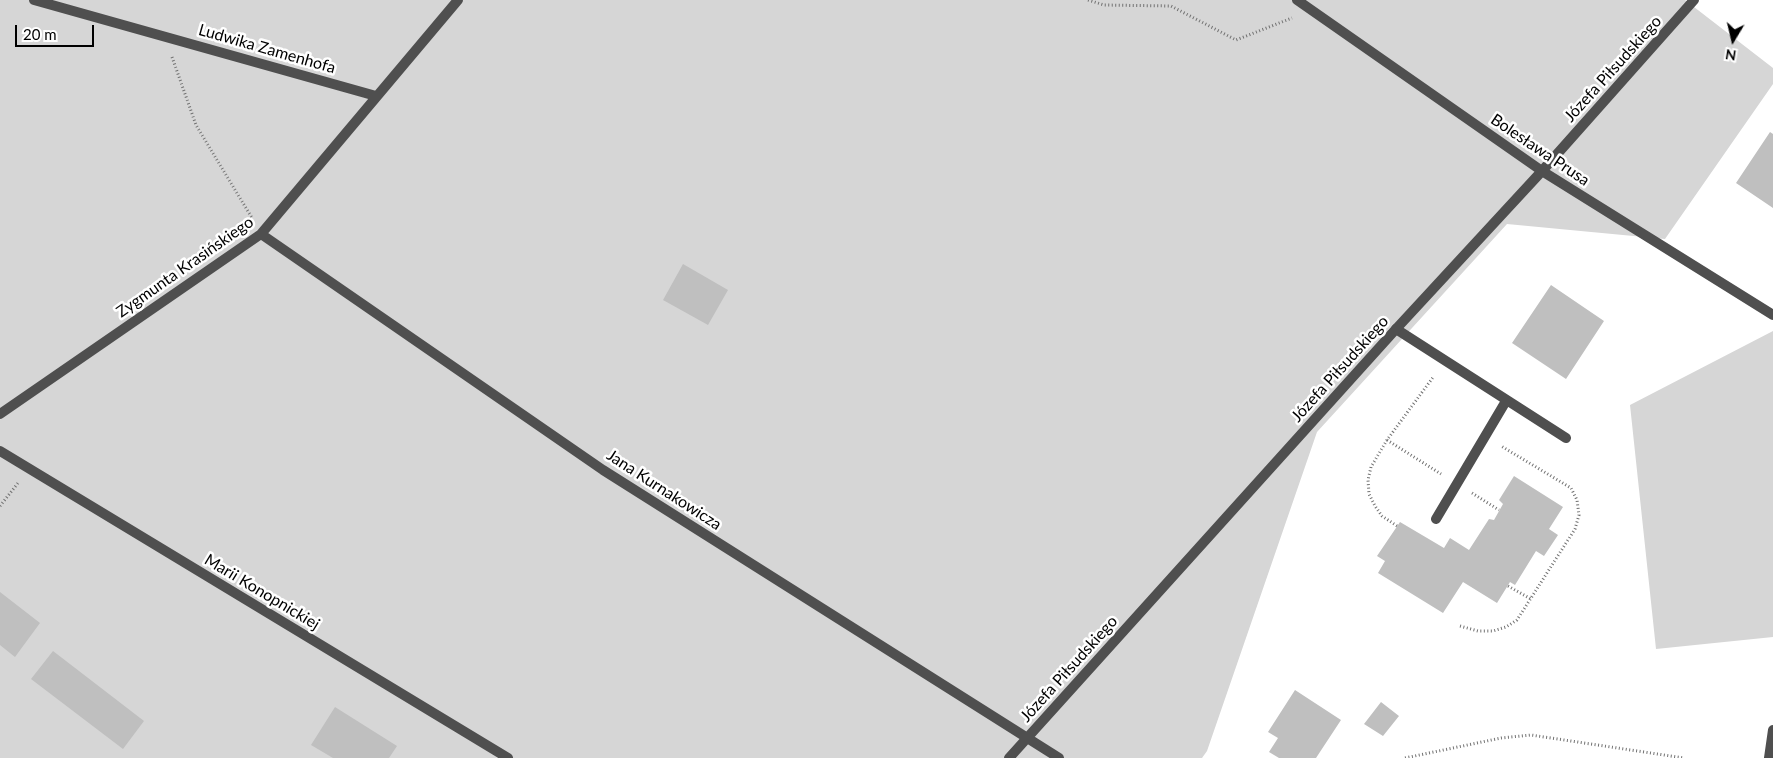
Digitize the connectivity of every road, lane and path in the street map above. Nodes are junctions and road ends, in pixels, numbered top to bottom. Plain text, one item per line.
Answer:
1 (34, 0) edge
2 (458, 0) edge
3 (1088, 0) edge
4 (1297, 0) edge
5 (1694, 0) edge
6 (1312, 10) junction
7 (164, 36) junction
8 (376, 96) junction
9 (1542, 171) junction
10 (262, 234) junction
11 (1773, 315) edge
12 (1396, 329) junction
13 (1445, 361) junction
14 (1506, 401) junction
15 (0, 414) edge
16 (1485, 437) junction
17 (1566, 438) dead end
18 (0, 451) edge
19 (30, 469) junction
20 (0, 506) edge
21 (1436, 519) dead end
22 (1397, 526) dead end
23 (1508, 586) dead end
24 (1531, 599) junction
25 (1460, 626) dead end
26 (1773, 730) edge
27 (1027, 738) junction
28 (508, 758) edge
29 (1010, 758) edge
30 (1059, 758) edge
31 (1404, 758) edge
32 (1684, 758) edge
33 (1769, 758) edge

1 - 7 street, Ludwika Zamenhofa
2 - 8 street, Zygmunta Krasińskiego
3 - 6 path
4 - 6 street, Bolesława Prusa
5 - 9 street, Józefa Piłsudskiego
6 - 9 street, Bolesława Prusa
7 - 8 street, Ludwika Zamenhofa
7 - 10 path
8 - 10 street, Zygmunta Krasińskiego
9 - 11 street, Bolesława Prusa
9 - 12 street, Józefa Piłsudskiego
10 - 15 street, Zygmunta Krasińskiego
10 - 27 street, Jana Kurnakowicza
12 - 13 street
12 - 27 street, Józefa Piłsudskiego
13 - 14 street
13 - 22 path
14 - 16 street
14 - 17 street
16 - 21 street
16 - 24 path
18 - 19 street, Marii Konopnickiej
19 - 20 path
19 - 28 street, Marii Konopnickiej
23 - 24 path
24 - 25 path
26 - 33 street
27 - 29 street, Józefa Piłsudskiego
27 - 30 street, Jana Kurnakowicza
31 - 32 path

